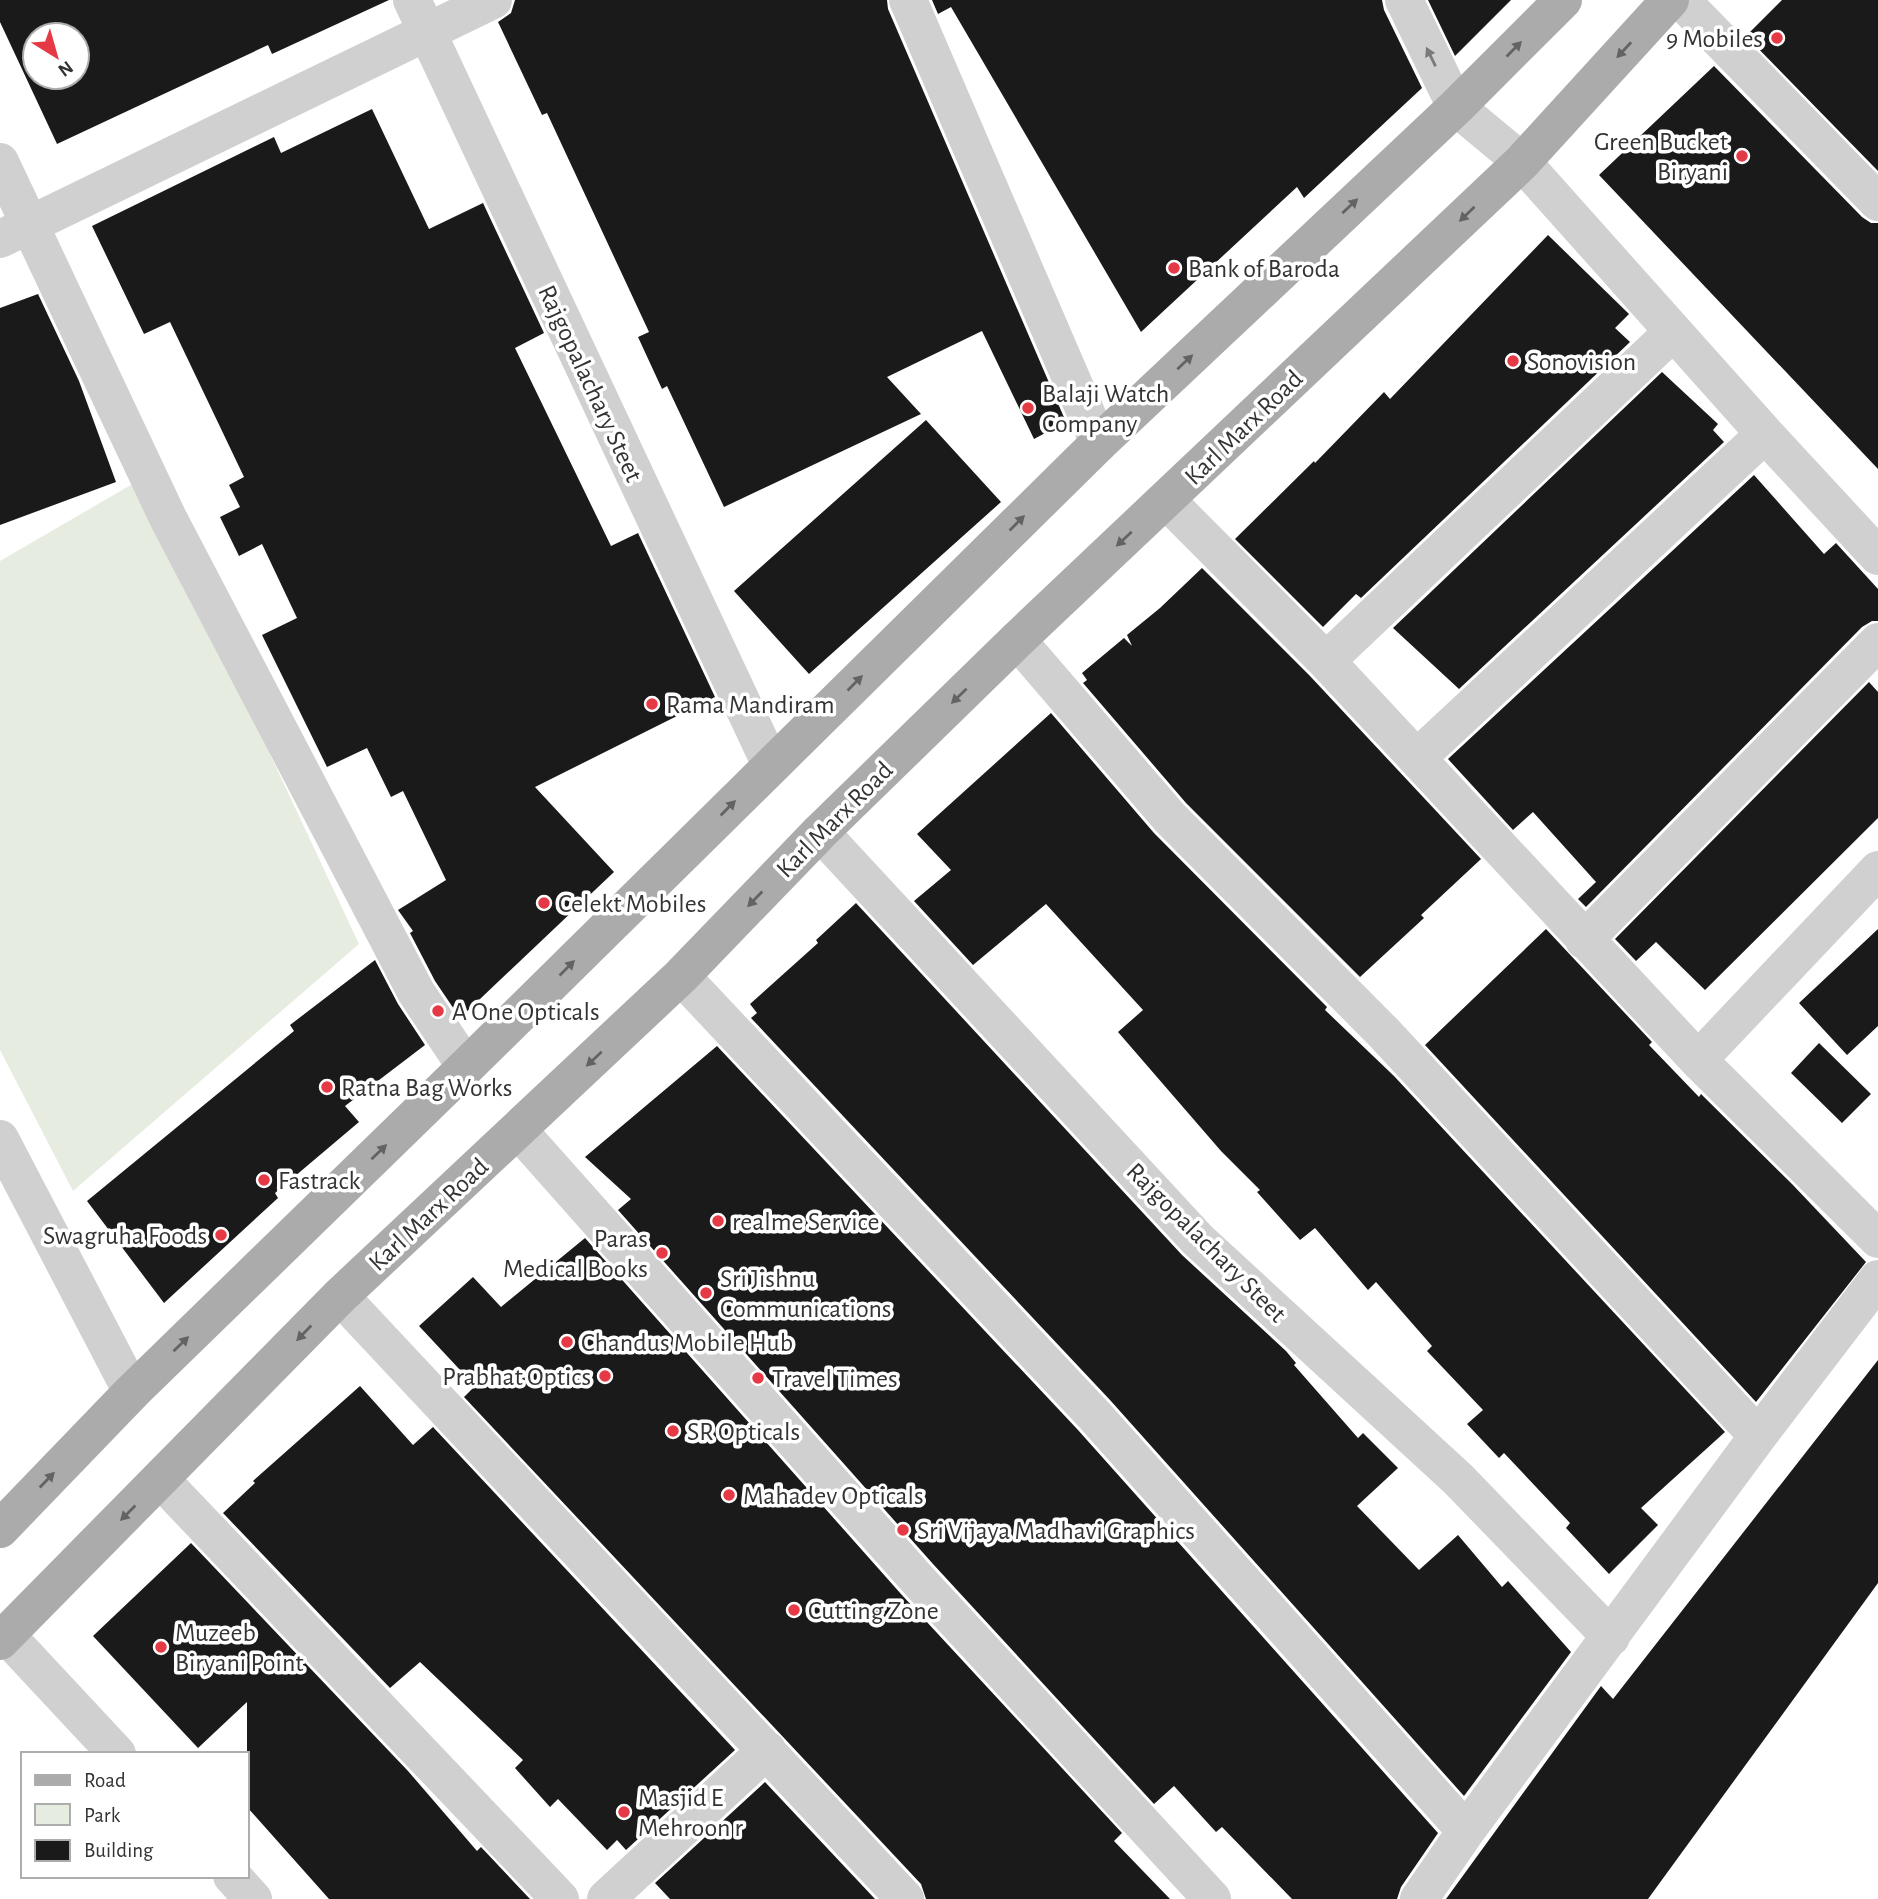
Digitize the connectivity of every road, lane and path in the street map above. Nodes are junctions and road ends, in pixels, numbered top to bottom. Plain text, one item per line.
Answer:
1 (493, 0) edge
2 (908, 0) edge
3 (1404, 0) edge
4 (1563, 0) edge
5 (1670, 0) edge
6 (1681, 0) edge
7 (419, 16) edge
8 (1455, 107) junction
9 (0, 162) edge
10 (1522, 162) junction
11 (1878, 202) edge
12 (15, 232) edge
13 (1673, 331) junction
14 (1765, 434) junction
15 (1099, 443) junction
16 (1166, 500) junction
17 (1878, 556) edge
18 (1017, 640) junction
19 (1878, 642) edge
20 (1326, 661) junction
21 (1417, 758) junction
22 (771, 765) junction
23 (820, 832) junction
24 (1878, 870) edge
25 (1584, 940) junction
26 (681, 976) junction
27 (1698, 1060) junction
28 (466, 1067) junction
29 (518, 1130) junction
30 (0, 1139) edge
31 (1878, 1238) edge
32 (1878, 1279) edge
33 (340, 1296) junction
34 (132, 1392) junction
35 (1758, 1436) junction
36 (161, 1480) junction
37 (0, 1529) edge
38 (1611, 1637) junction
39 (3, 1638) edge
40 (767, 1750) junction
41 (115, 1752) edge
42 (1466, 1831) junction
43 (234, 1878) edge
44 (253, 1899) edge
45 (560, 1899) edge
46 (606, 1899) edge
47 (905, 1899) edge
48 (1212, 1899) edge
49 (1419, 1899) edge

1 - 7 street
2 - 15 street
8 -> 3 street
8 -> 4 main road
5 -> 10 main road, Karl Marx Road
6 - 11 street
7 - 12 street
7 - 22 street, Rajgopalachary Steet
8 - 10 street
15 -> 8 main road
9 - 12 street
10 - 13 street
10 -> 16 main road, Karl Marx Road
12 - 28 street
13 - 14 street
13 - 20 street
14 - 17 street
14 - 21 street
22 -> 15 main road
16 -> 18 main road, Karl Marx Road
16 - 20 street
18 -> 23 main road, Karl Marx Road
18 - 35 street
19 - 25 street
20 - 21 street
21 - 25 street
28 -> 22 main road
23 -> 26 main road, Karl Marx Road
23 - 38 street, Rajgopalachary Steet
24 - 27 street
25 - 27 street
26 -> 29 main road, Karl Marx Road
26 - 42 street
27 - 31 street
34 -> 28 main road
29 - 33 main road, Karl Marx Road
29 - 48 street
30 - 34 street
32 - 35 street
33 -> 36 main road, Karl Marx Road
33 - 40 street
37 -> 34 main road
35 - 38 street
36 -> 39 main road, Karl Marx Road
36 - 45 street
38 - 42 street
39 - 41 street
40 - 46 street
40 - 47 street
42 - 49 street
43 - 44 street

